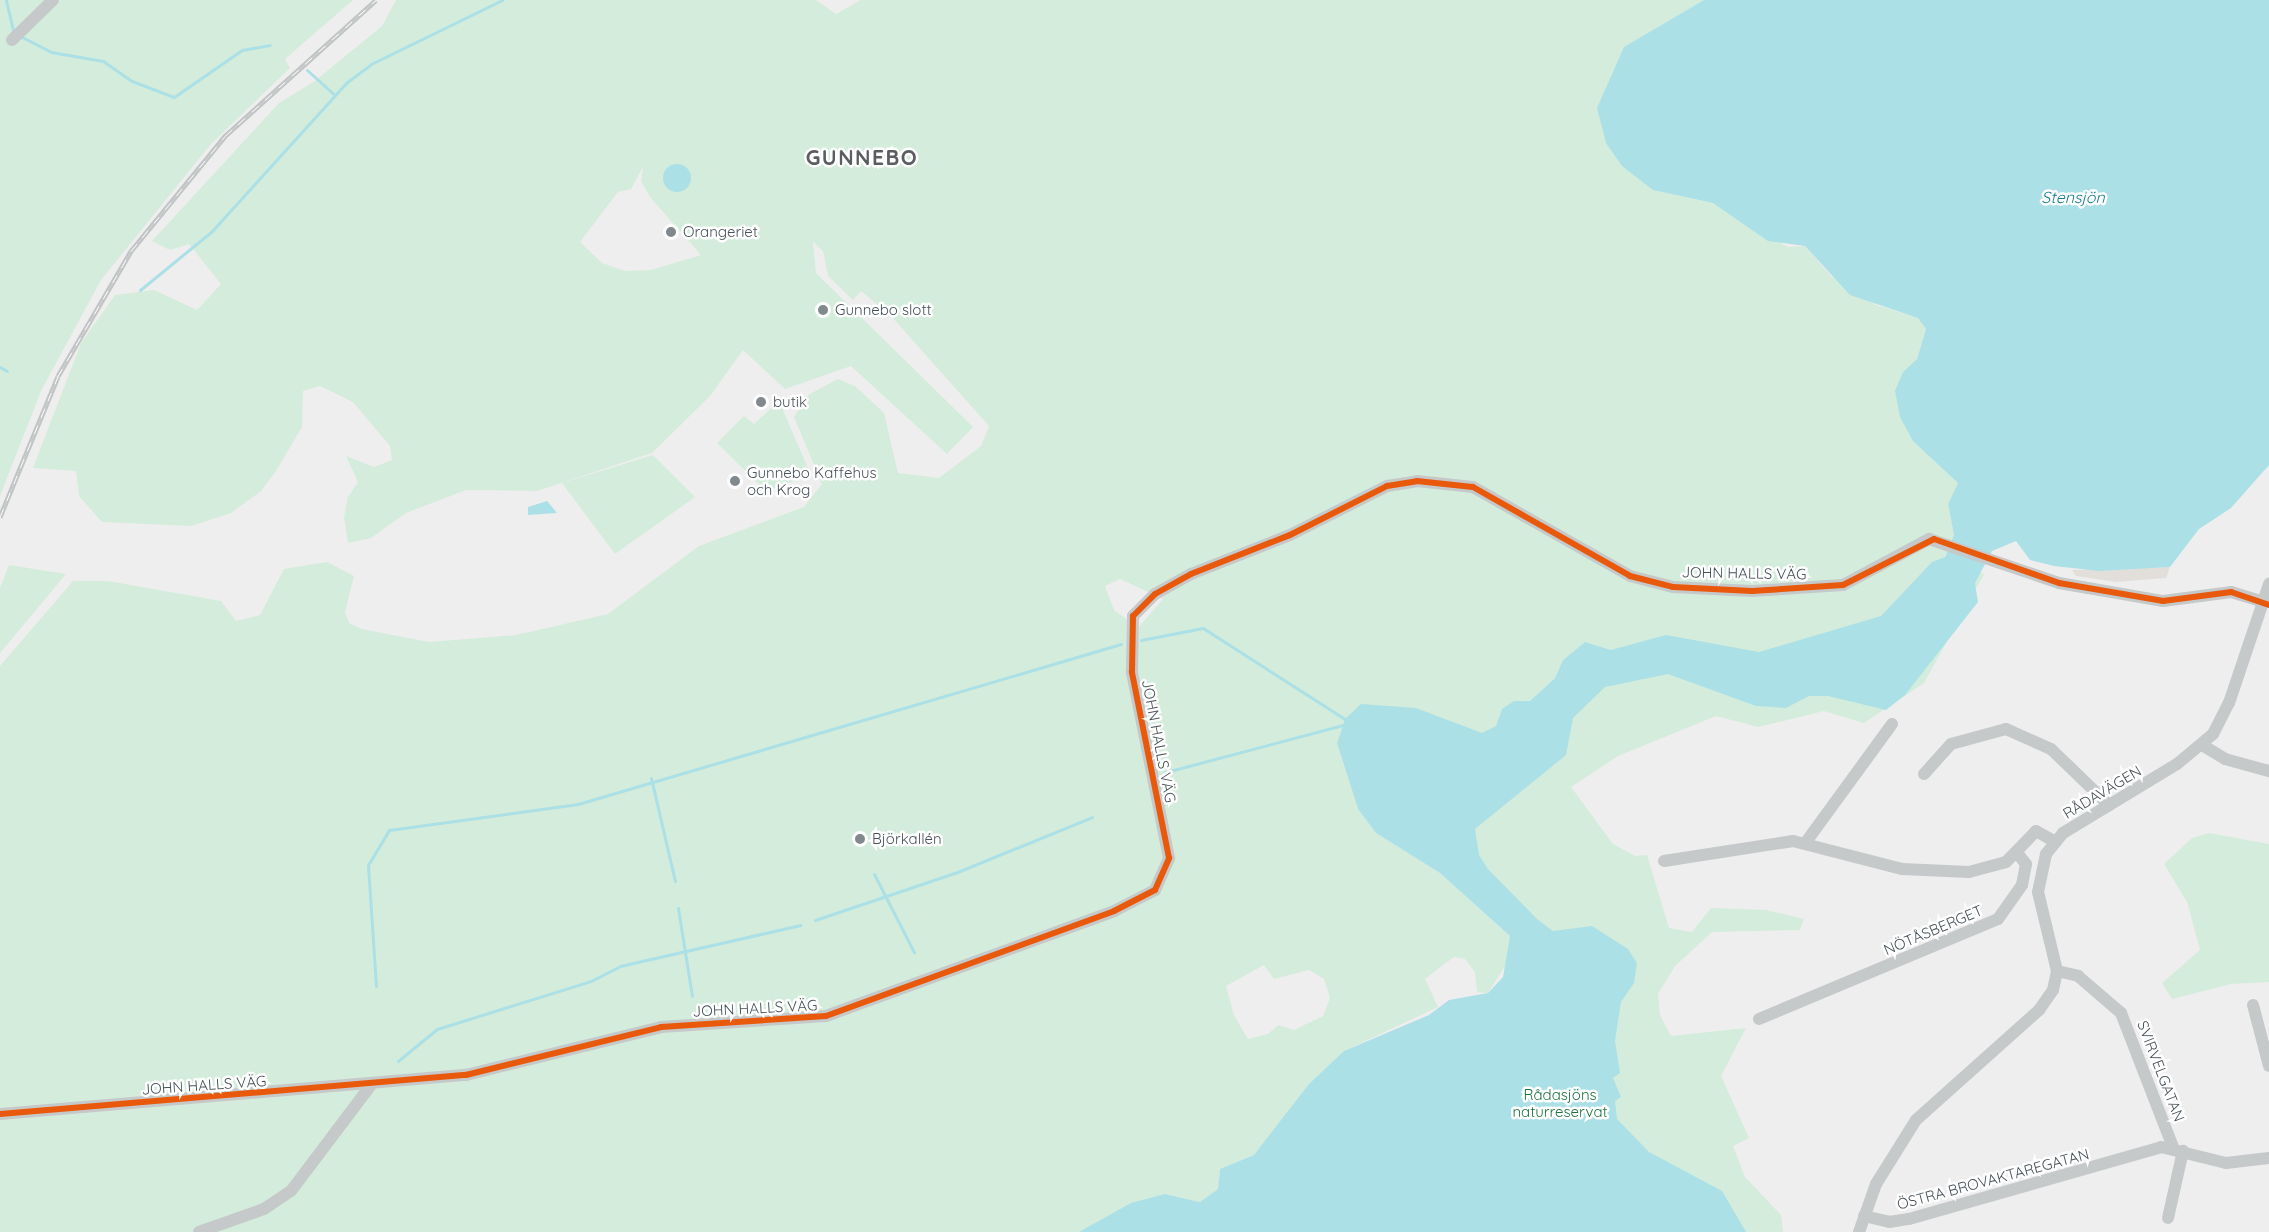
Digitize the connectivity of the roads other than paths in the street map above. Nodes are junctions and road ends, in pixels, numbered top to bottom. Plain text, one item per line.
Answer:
1 (53, 0) edge
2 (12, 40) dead end
3 (2269, 584) edge
4 (2260, 602) junction
5 (1892, 724) dead end
6 (2202, 745) junction
7 (2269, 771) edge
8 (1923, 774) dead end
9 (2109, 805) junction
10 (2055, 841) junction
11 (1806, 842) junction
12 (2017, 853) junction
13 (1664, 861) dead end
14 (2057, 970) junction
15 (2253, 1005) dead end
16 (1759, 1019) dead end
17 (2269, 1065) edge
18 (371, 1085) junction
19 (0, 1114) edge
20 (2178, 1149) junction
21 (2269, 1158) edge
22 (1864, 1216) junction
23 (2168, 1218) dead end
24 (199, 1232) edge
25 (1859, 1232) edge

1 - 2 street
3 - 4 street, RÅDAVÄGEN
4 - 6 street, RÅDAVÄGEN
4 - 18 street, JOHN HALLS VÄG
5 - 11 street
6 - 7 street
6 - 9 street, RÅDAVÄGEN
8 - 9 street
9 - 10 street, RÅDAVÄGEN
10 - 12 street
10 - 14 street, RÅDAVÄGEN
11 - 12 street
11 - 13 street
12 - 16 street, NÖTÅSBERGET
14 - 20 street, SVIRVELGATAN
14 - 22 street
15 - 17 street
18 - 19 street, JOHN HALLS VÄG
18 - 24 street
20 - 21 street, ÖSTRA BROVAKTAREGATAN
20 - 22 street, ÖSTRA BROVAKTAREGATAN
20 - 23 street
22 - 25 street

